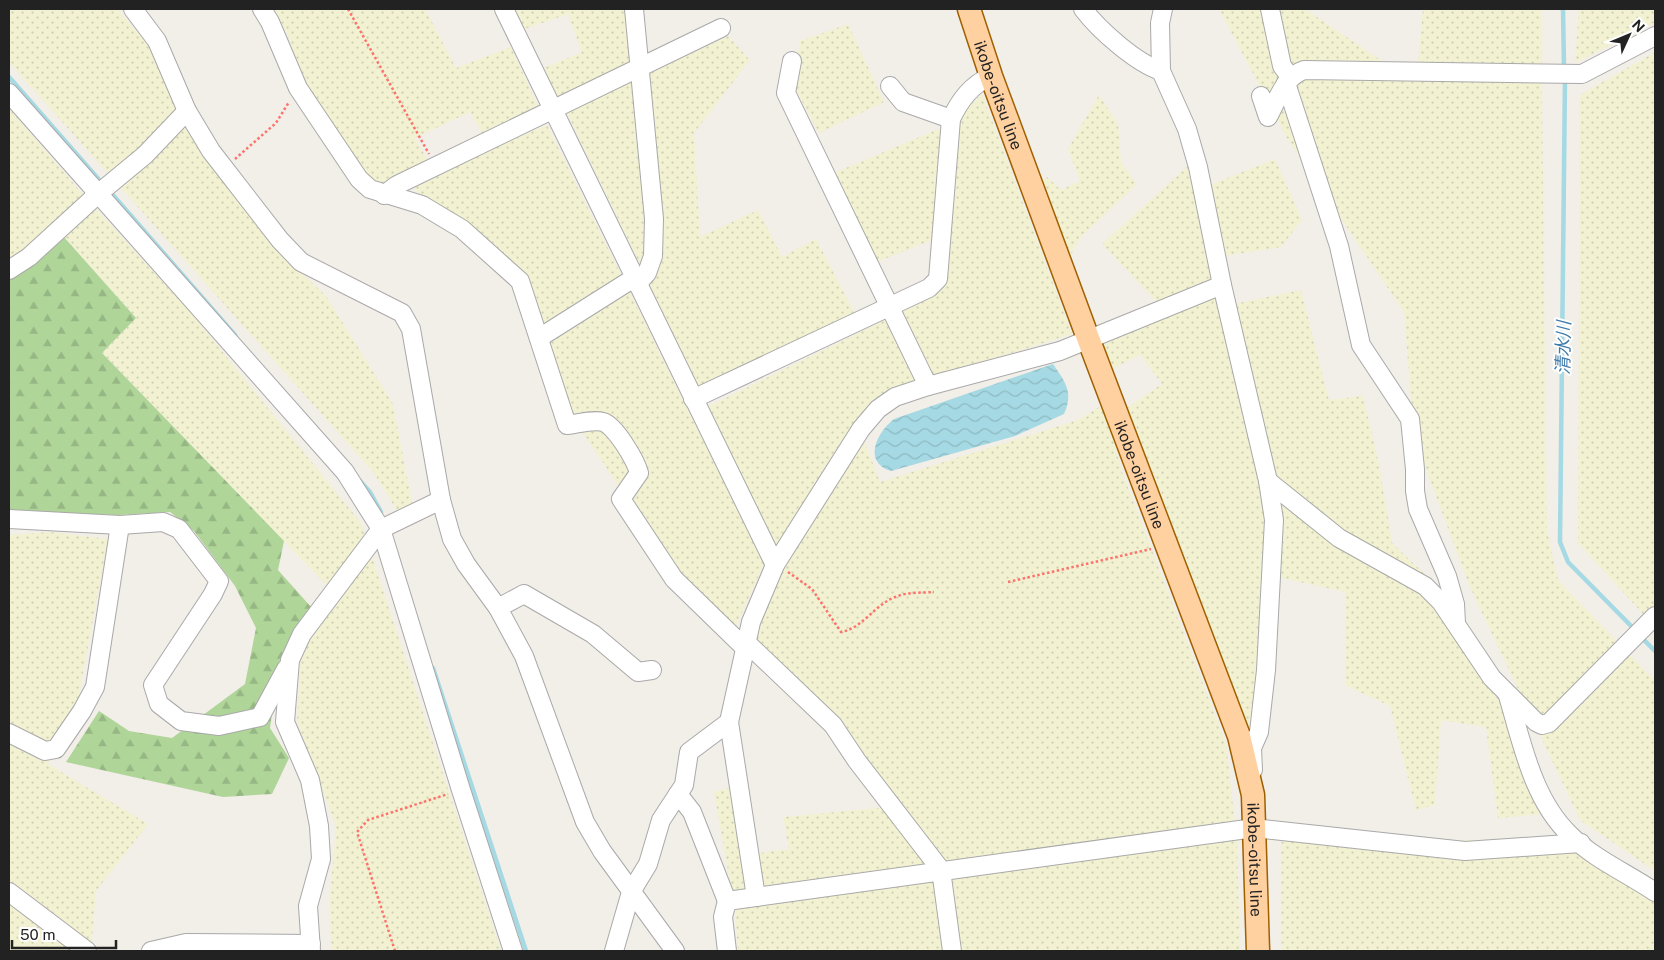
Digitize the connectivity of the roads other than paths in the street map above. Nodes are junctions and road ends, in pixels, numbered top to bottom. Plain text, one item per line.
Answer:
1 (133, 9) edge
2 (262, 9) edge
3 (504, 9) edge
4 (634, 9) edge
5 (969, 9) edge
6 (1083, 9) edge
7 (1163, 9) edge
8 (1270, 9) edge
9 (721, 28) dead end
10 (1655, 36) edge
11 (792, 61) dead end
12 (641, 68) junction
13 (1161, 71) junction
14 (991, 76) junction
15 (1288, 80) junction
16 (890, 86) dead end
17 (9, 93) edge
18 (1260, 96) dead end
19 (553, 110) junction
20 (187, 111) junction
21 (951, 119) junction
22 (99, 193) junction
23 (384, 195) junction
24 (9, 270) edge
25 (636, 281) junction
26 (1222, 285) junction
27 (888, 307) junction
28 (540, 338) junction
29 (1088, 338) junction
30 (928, 386) junction
31 (693, 400) junction
32 (1268, 481) junction
33 (441, 500) junction
34 (9, 519) edge
35 (120, 525) junction
36 (381, 529) junction
37 (775, 565) junction
38 (498, 608) junction
39 (1655, 616) edge
40 (1456, 623) junction
41 (746, 646) junction
42 (290, 660) junction
43 (652, 670) dead end
44 (1507, 694) junction
45 (729, 722) junction
46 (9, 733) edge
47 (678, 794) junction
48 (1253, 795) junction
49 (1254, 828) junction
50 (1581, 843) junction
51 (941, 870) junction
52 (9, 892) edge
53 (631, 892) junction
54 (1655, 892) edge
55 (756, 897) junction
56 (727, 901) junction
57 (311, 947) edge
58 (86, 951) edge
59 (151, 951) edge
60 (514, 951) edge
61 (614, 951) edge
62 (675, 951) edge
63 (727, 951) edge
64 (952, 951) edge
65 (1258, 951) edge

1 - 20 street
2 - 23 street
3 - 19 street
4 - 12 street
5 - 14 main road, ikobe-oitsu line
6 - 13 street
7 - 13 street
8 - 15 street
9 - 12 street
10 - 15 street
11 - 27 street
12 - 19 street
12 - 25 street
13 - 26 street
14 - 21 street
14 - 29 main road, ikobe-oitsu line
15 - 18 street
15 - 40 street
16 - 21 street
17 - 22 street
19 - 23 street
19 - 25 street
20 - 22 street
20 - 33 street
21 - 27 street
22 - 24 street
22 - 36 street
23 - 28 street
25 - 28 street
25 - 31 street
26 - 29 street
26 - 32 street
27 - 30 street
27 - 31 street
28 - 41 street
29 - 30 street
29 - 48 main road, ikobe-oitsu line
30 - 37 street
31 - 37 street
32 - 40 street
32 - 48 street
33 - 36 street
33 - 38 street
34 - 35 street
35 - 42 street
35 - 46 street
36 - 42 street
36 - 60 street
37 - 41 street
38 - 43 street
38 - 53 street
39 - 44 street
40 - 44 street
41 - 45 street
41 - 51 street
42 - 57 street
44 - 50 street
45 - 47 street
45 - 55 street
47 - 53 street
47 - 56 street
48 - 49 main road, ikobe-oitsu line
49 - 50 street
49 - 51 street
49 - 65 main road, ikobe-oitsu line
50 - 54 street
51 - 55 street
51 - 64 street
52 - 58 street
53 - 61 street
53 - 62 street
55 - 56 street
56 - 63 street
57 - 59 street

